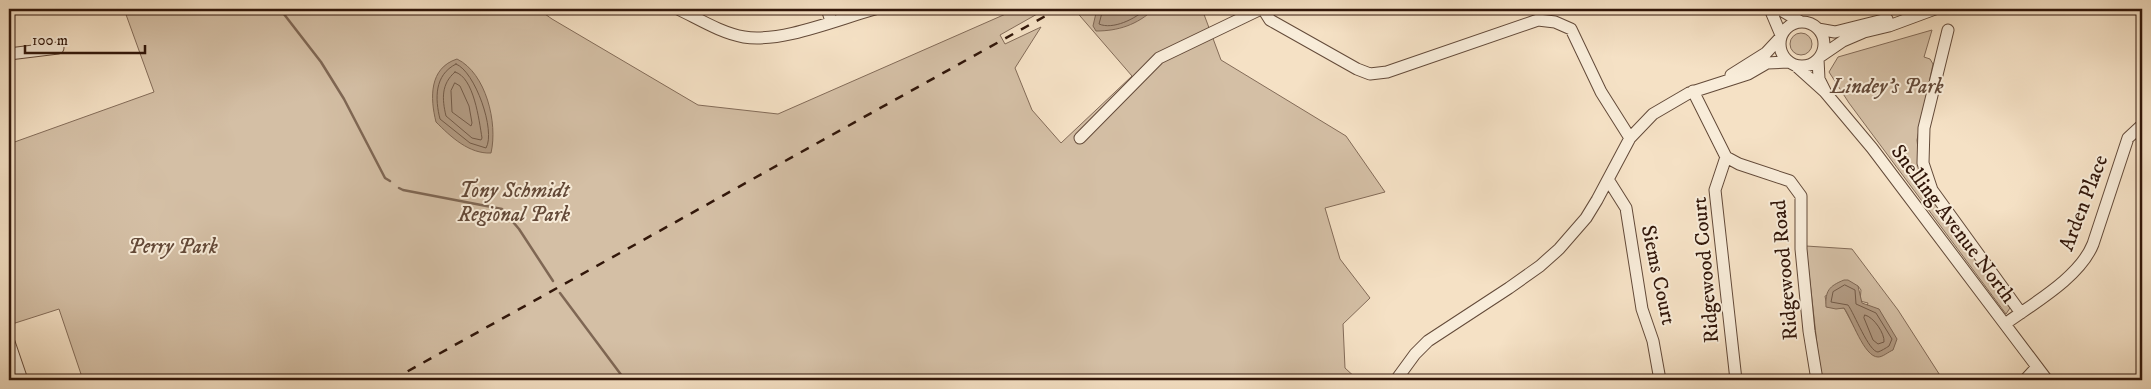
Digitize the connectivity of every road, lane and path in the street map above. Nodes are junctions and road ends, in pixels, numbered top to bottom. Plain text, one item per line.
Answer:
1 (678, 9) edge
2 (827, 9) edge
3 (875, 9) edge
4 (1262, 9) edge
5 (1770, 9) edge
6 (1779, 9) edge
7 (1935, 9) edge
8 (1914, 15) junction
9 (831, 21) junction
10 (1801, 22) junction
11 (1818, 29) junction
12 (1948, 30) dead end
13 (1781, 37) junction
14 (58, 48) dead end
15 (9, 54) edge
16 (1819, 57) junction
17 (1792, 63) junction
18 (1726, 79) junction
19 (1693, 91) junction
20 (1825, 92) junction
21 (2142, 125) edge
22 (1080, 138) dead end
23 (1630, 138) junction
24 (1726, 157) junction
25 (1609, 181) junction
26 (2021, 313) junction
27 (2005, 324) junction
28 (9, 342) edge
29 (2037, 367) junction
30 (22, 380) edge
31 (1396, 380) edge
32 (1660, 380) edge
33 (1736, 380) edge
34 (1817, 380) edge
35 (2025, 380) edge
36 (2047, 380) edge

1 - 9 street
2 - 9 street
3 - 9 street
4 - 22 street
4 - 23 street
5 - 13 street
6 - 10 street
7 - 8 street
8 - 11 street
8 - 16 street
10 - 11 street
10 - 13 street
11 - 16 street
12 - 26 street, Snelling Avenue North
13 - 17 street
13 - 18 street
14 - 15 street
16 - 17 street
16 - 20 street, Snelling Avenue North
17 - 18 street
17 - 20 street, Snelling Avenue North
18 - 19 street
19 - 23 street
19 - 24 street
20 - 27 street, Snelling Avenue North
21 - 26 street, Arden Place
23 - 25 street
24 - 33 street, Ridgewood Court
24 - 34 street, Ridgewood Road
25 - 31 street
25 - 32 street, Siems Court
26 - 27 street, Arden Place
27 - 29 street, Snelling Avenue North
28 - 30 street
29 - 35 street
29 - 36 street, Snelling Avenue North

